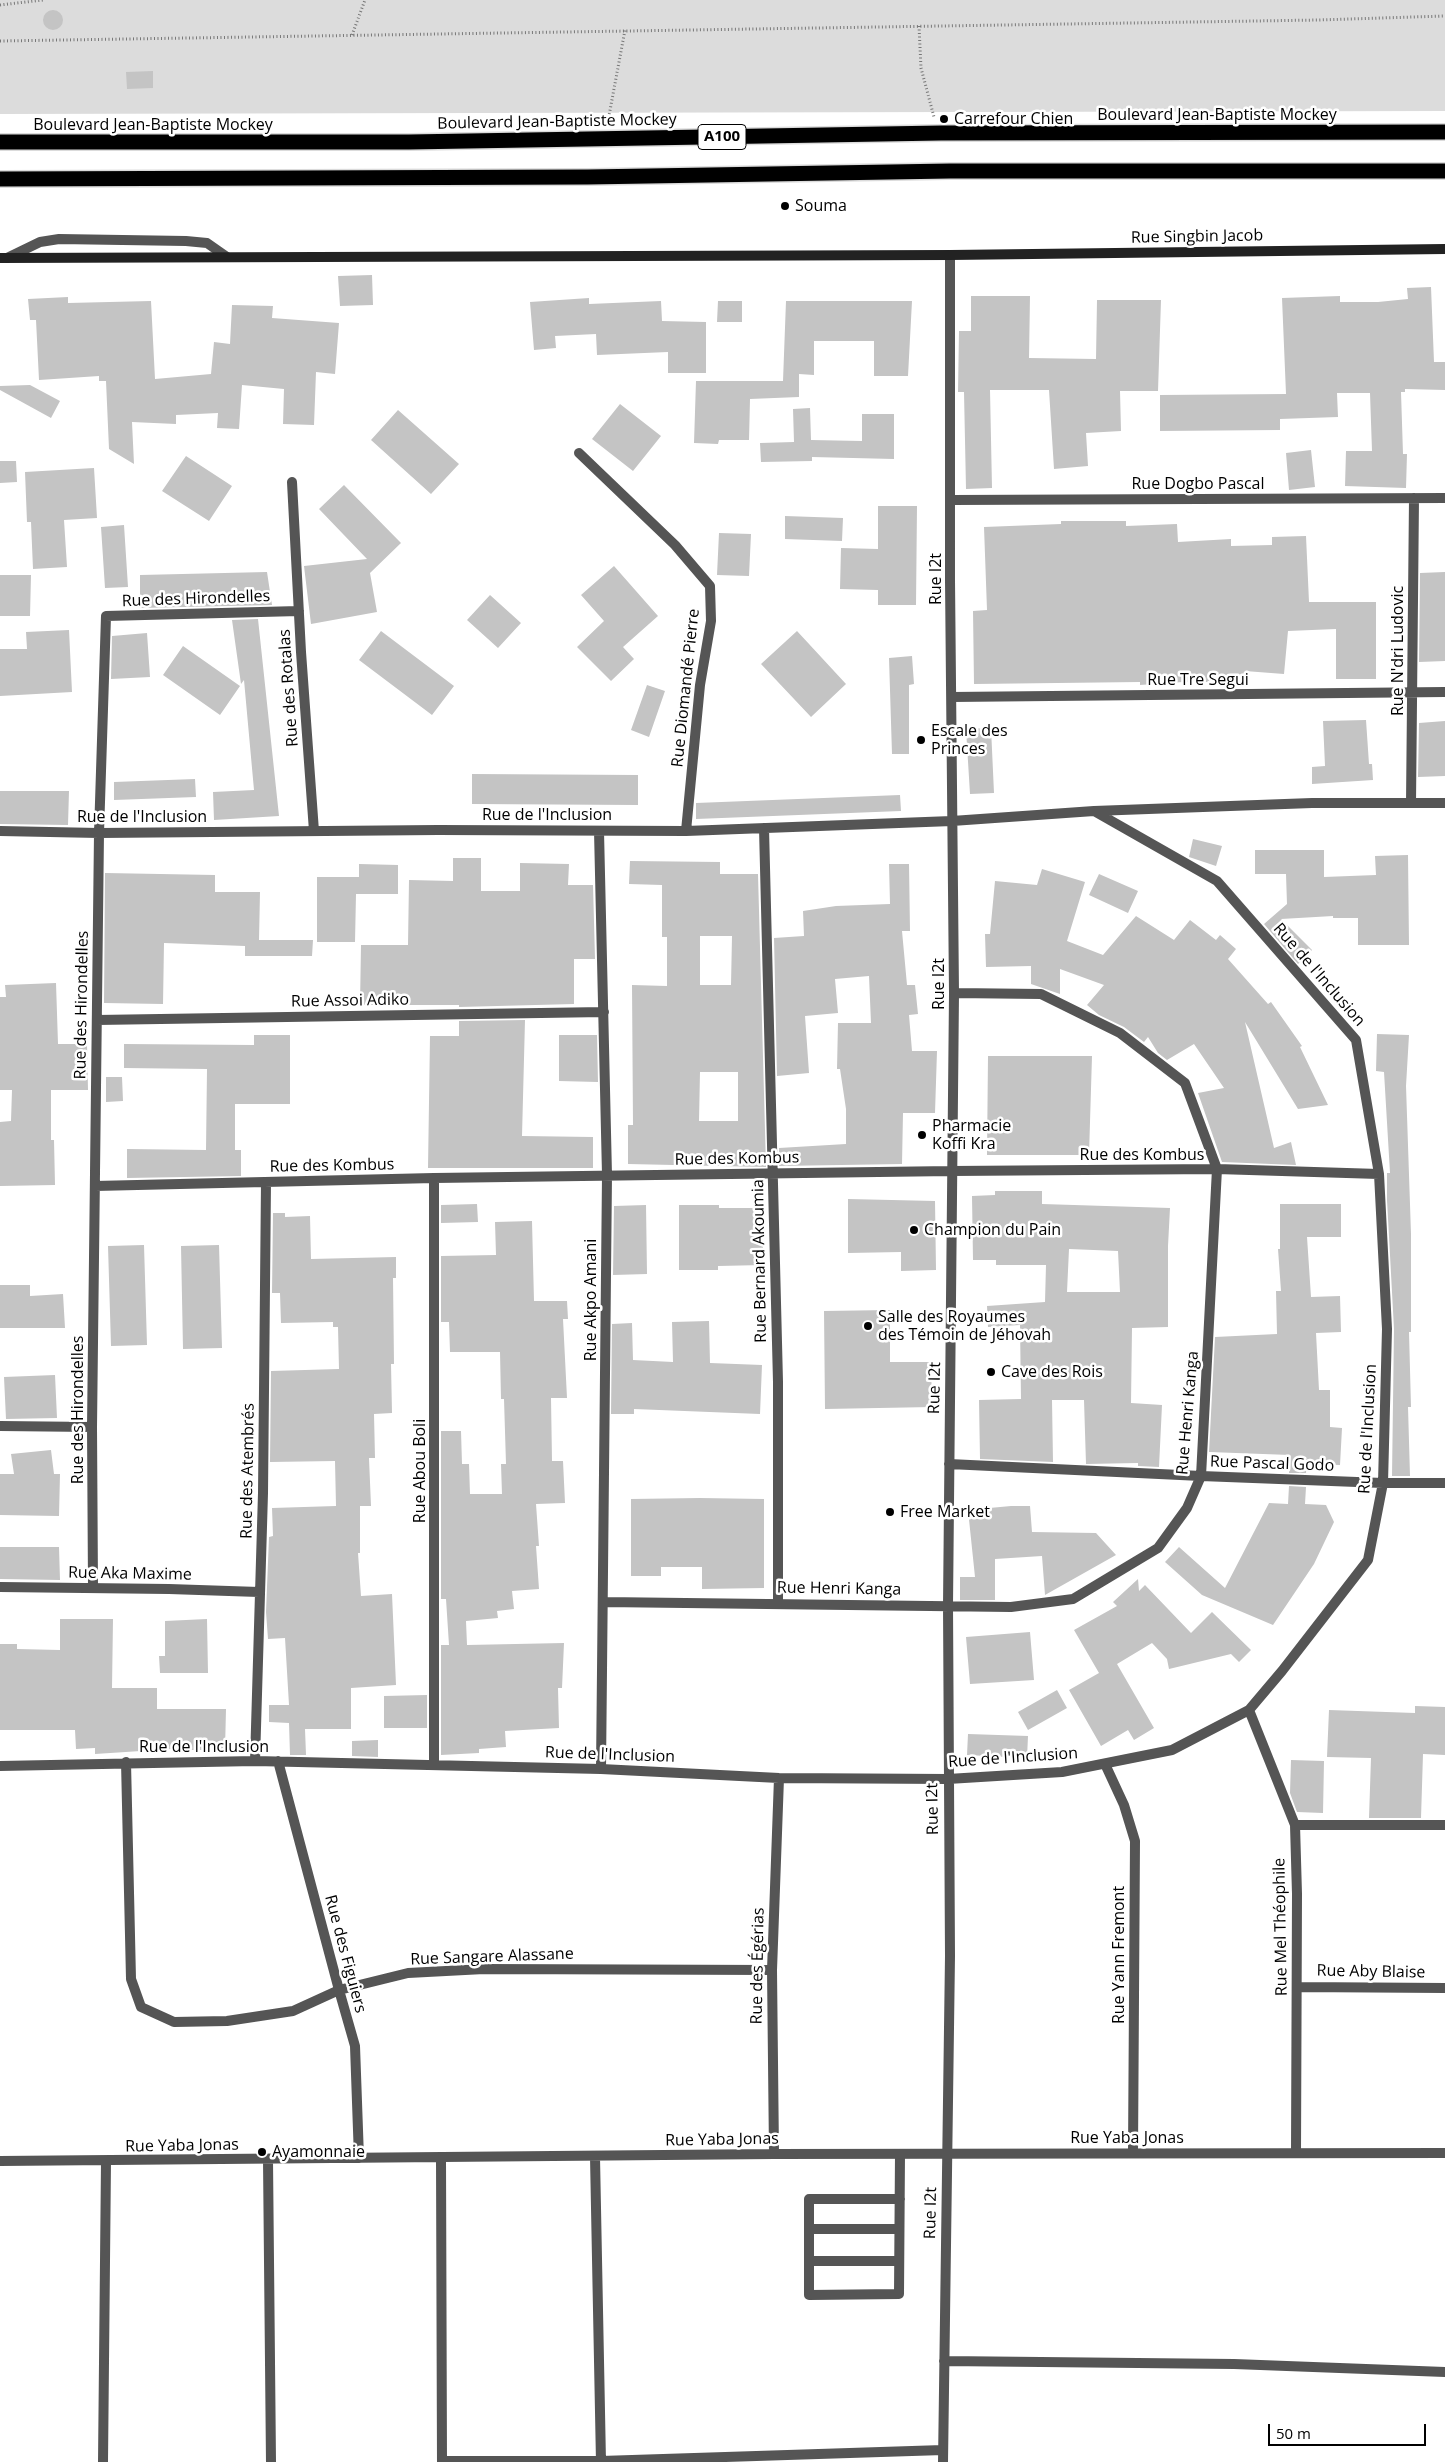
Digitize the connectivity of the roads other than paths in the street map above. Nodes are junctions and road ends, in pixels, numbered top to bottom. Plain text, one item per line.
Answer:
1 (1445, 132) edge
2 (0, 142) edge
3 (1445, 171) edge
4 (0, 179) edge
5 (1445, 249) edge
6 (950, 255) junction
7 (4, 258) edge
8 (227, 258) junction
9 (579, 453) dead end
10 (292, 482) dead end
11 (1414, 498) junction
12 (1445, 498) edge
13 (952, 500) junction
14 (299, 611) junction
15 (1445, 692) edge
16 (1414, 693) junction
17 (952, 697) junction
18 (1411, 803) junction
19 (1445, 803) edge
20 (1094, 811) junction
21 (952, 821) junction
22 (764, 828) junction
23 (599, 830) junction
24 (686, 830) junction
25 (0, 831) edge
26 (314, 831) junction
27 (99, 833) junction
28 (954, 993) junction
29 (604, 1012) junction
30 (98, 1020) junction
31 (1217, 1169) junction
32 (952, 1171) junction
33 (773, 1174) junction
34 (1379, 1174) junction
35 (607, 1175) junction
36 (434, 1178) junction
37 (266, 1182) junction
38 (95, 1186) junction
39 (0, 1426) edge
40 (92, 1427) junction
41 (949, 1464) junction
42 (1201, 1476) junction
43 (1383, 1483) junction
44 (1445, 1483) edge
45 (93, 1587) junction
46 (0, 1588) edge
47 (259, 1592) junction
48 (604, 1602) junction
49 (778, 1603) junction
50 (948, 1605) junction
51 (1249, 1710) junction
52 (255, 1761) junction
53 (278, 1761) junction
54 (126, 1762) junction
55 (434, 1764) junction
56 (1105, 1764) junction
57 (0, 1766) edge
58 (601, 1769) junction
59 (778, 1778) junction
60 (948, 1779) junction
61 (1294, 1824) junction
62 (1445, 1824) edge
63 (772, 1970) junction
64 (1297, 1987) junction
65 (1445, 1988) edge
66 (338, 1990) junction
67 (1296, 2152) junction
68 (1133, 2153) junction
69 (1445, 2153) edge
70 (774, 2154) junction
71 (900, 2154) junction
72 (947, 2155) junction
73 (441, 2157) junction
74 (595, 2157) junction
75 (359, 2158) junction
76 (268, 2160) junction
77 (0, 2161) edge
78 (106, 2161) junction
79 (900, 2199) junction
80 (809, 2229) junction
81 (899, 2229) junction
82 (900, 2261) junction
83 (809, 2262) junction
84 (944, 2361) junction
85 (1445, 2372) edge
86 (943, 2450) junction
87 (442, 2461) edge
88 (103, 2462) edge
89 (271, 2462) edge
90 (601, 2462) edge
91 (943, 2462) edge

1 - 2 highway, Boulevard Jean-Baptiste Mockey / A100
3 - 4 highway
5 - 6 street, Rue Singbin Jacob
6 - 8 street, Rue Singbin Jacob
6 - 13 street, Rue I2t
7 - 8 street, Rue Singbin Jacob
7 - 8 street
9 - 24 street, Rue Diomandé Pierre
10 - 14 street, Rue des Rotalas
11 - 12 street, Rue Dogbo Pascal
11 - 13 street, Rue Dogbo Pascal
11 - 16 street, Rue N'dri Ludovic
13 - 17 street, Rue I2t
14 - 26 street, Rue des Rotalas
14 - 27 street, Rue des Hirondelles
15 - 16 street, Rue Tre Segui
16 - 17 street, Rue Tre Segui
16 - 18 street, Rue N'dri Ludovic
17 - 21 street, Rue I2t
18 - 19 street, Rue de l'Inclusion
18 - 20 street, Rue de l'Inclusion
20 - 21 street, Rue de l'Inclusion
20 - 34 street, Rue de l'Inclusion
21 - 22 street, Rue de l'Inclusion
21 - 28 street, Rue I2t
22 - 24 street, Rue de l'Inclusion
22 - 33 street, Rue Bernard Akoumia
23 - 24 street, Rue de l'Inclusion
23 - 26 street, Rue de l'Inclusion
23 - 29 street, Rue Akpo Amani
25 - 27 street, Rue de l'Inclusion
26 - 27 street, Rue de l'Inclusion
27 - 30 street, Rue des Hirondelles
28 - 31 street, Rue Henri Kanga
28 - 32 street, Rue I2t
29 - 30 street, Rue Assoi Adiko
29 - 35 street, Rue Akpo Amani
30 - 38 street, Rue des Hirondelles
31 - 32 street, Rue des Kombus
31 - 34 street, Rue des Kombus
31 - 42 street, Rue Henri Kanga
32 - 33 street, Rue des Kombus
32 - 41 street, Rue I2t
33 - 35 street, Rue des Kombus
33 - 49 street, Rue Bernard Akoumia
34 - 43 street, Rue de l'Inclusion
35 - 36 street, Rue des Kombus
35 - 48 street, Rue Akpo Amani
36 - 37 street, Rue des Kombus
36 - 55 street, Rue Abou Boli
37 - 38 street, Rue des Kombus
37 - 47 street, Rue des Atembrés
38 - 40 street, Rue des Hirondelles
39 - 40 street
40 - 45 street, Rue des Hirondelles
41 - 42 street, Rue Pascal Godo
41 - 50 street, Rue I2t
42 - 43 street, Rue Pascal Godo
42 - 50 street, Rue Henri Kanga
43 - 44 street, Rue Pascal Godo
43 - 51 street, Rue de l'Inclusion
45 - 46 street, Rue Aka Maxime
45 - 47 street, Rue Aka Maxime
47 - 52 street, Rue des Atembrés
48 - 49 street, Rue Henri Kanga
48 - 58 street, Rue Akpo Amani
49 - 50 street, Rue Henri Kanga
50 - 60 street, Rue I2t
51 - 56 street, Rue de l'Inclusion
51 - 61 street, Rue Mel Théophile
52 - 53 street, Rue de l'Inclusion
52 - 54 street, Rue de l'Inclusion
53 - 55 street, Rue de l'Inclusion
53 - 66 street, Rue des Figuiers
54 - 57 street, Rue de l'Inclusion
54 - 66 street, Rue Sangare Alassane
55 - 58 street, Rue de l'Inclusion
56 - 60 street, Rue de l'Inclusion
56 - 68 street, Rue Yann Fremont
58 - 59 street, Rue de l'Inclusion
59 - 60 street, Rue de l'Inclusion
59 - 63 street, Rue des Égérias
60 - 72 street, Rue I2t
61 - 62 street
61 - 64 street, Rue Mel Théophile
63 - 66 street, Rue Sangare Alassane
63 - 70 street, Rue des Égérias
64 - 65 street, Rue Aby Blaise
64 - 67 street, Rue Mel Théophile
66 - 75 street, Rue des Figuiers
67 - 68 street, Rue Yaba Jonas
67 - 69 street, Rue Yaba Jonas
68 - 72 street, Rue Yaba Jonas
70 - 71 street, Rue Yaba Jonas
70 - 74 street, Rue Yaba Jonas
71 - 72 street, Rue Yaba Jonas
71 - 79 street
72 - 84 street, Rue I2t
73 - 74 street, Rue Yaba Jonas
73 - 75 street, Rue Yaba Jonas
73 - 87 street
74 - 90 street
75 - 76 street, Rue Yaba Jonas
76 - 78 street, Rue Yaba Jonas
76 - 89 street
77 - 78 street, Rue Yaba Jonas
78 - 88 street
79 - 80 street
79 - 81 street
80 - 81 street
80 - 83 street
81 - 82 street
82 - 83 street
82 - 83 street
84 - 85 street
84 - 86 street, Rue I2t
86 - 90 street
86 - 91 street, Rue I2t
87 - 90 street

